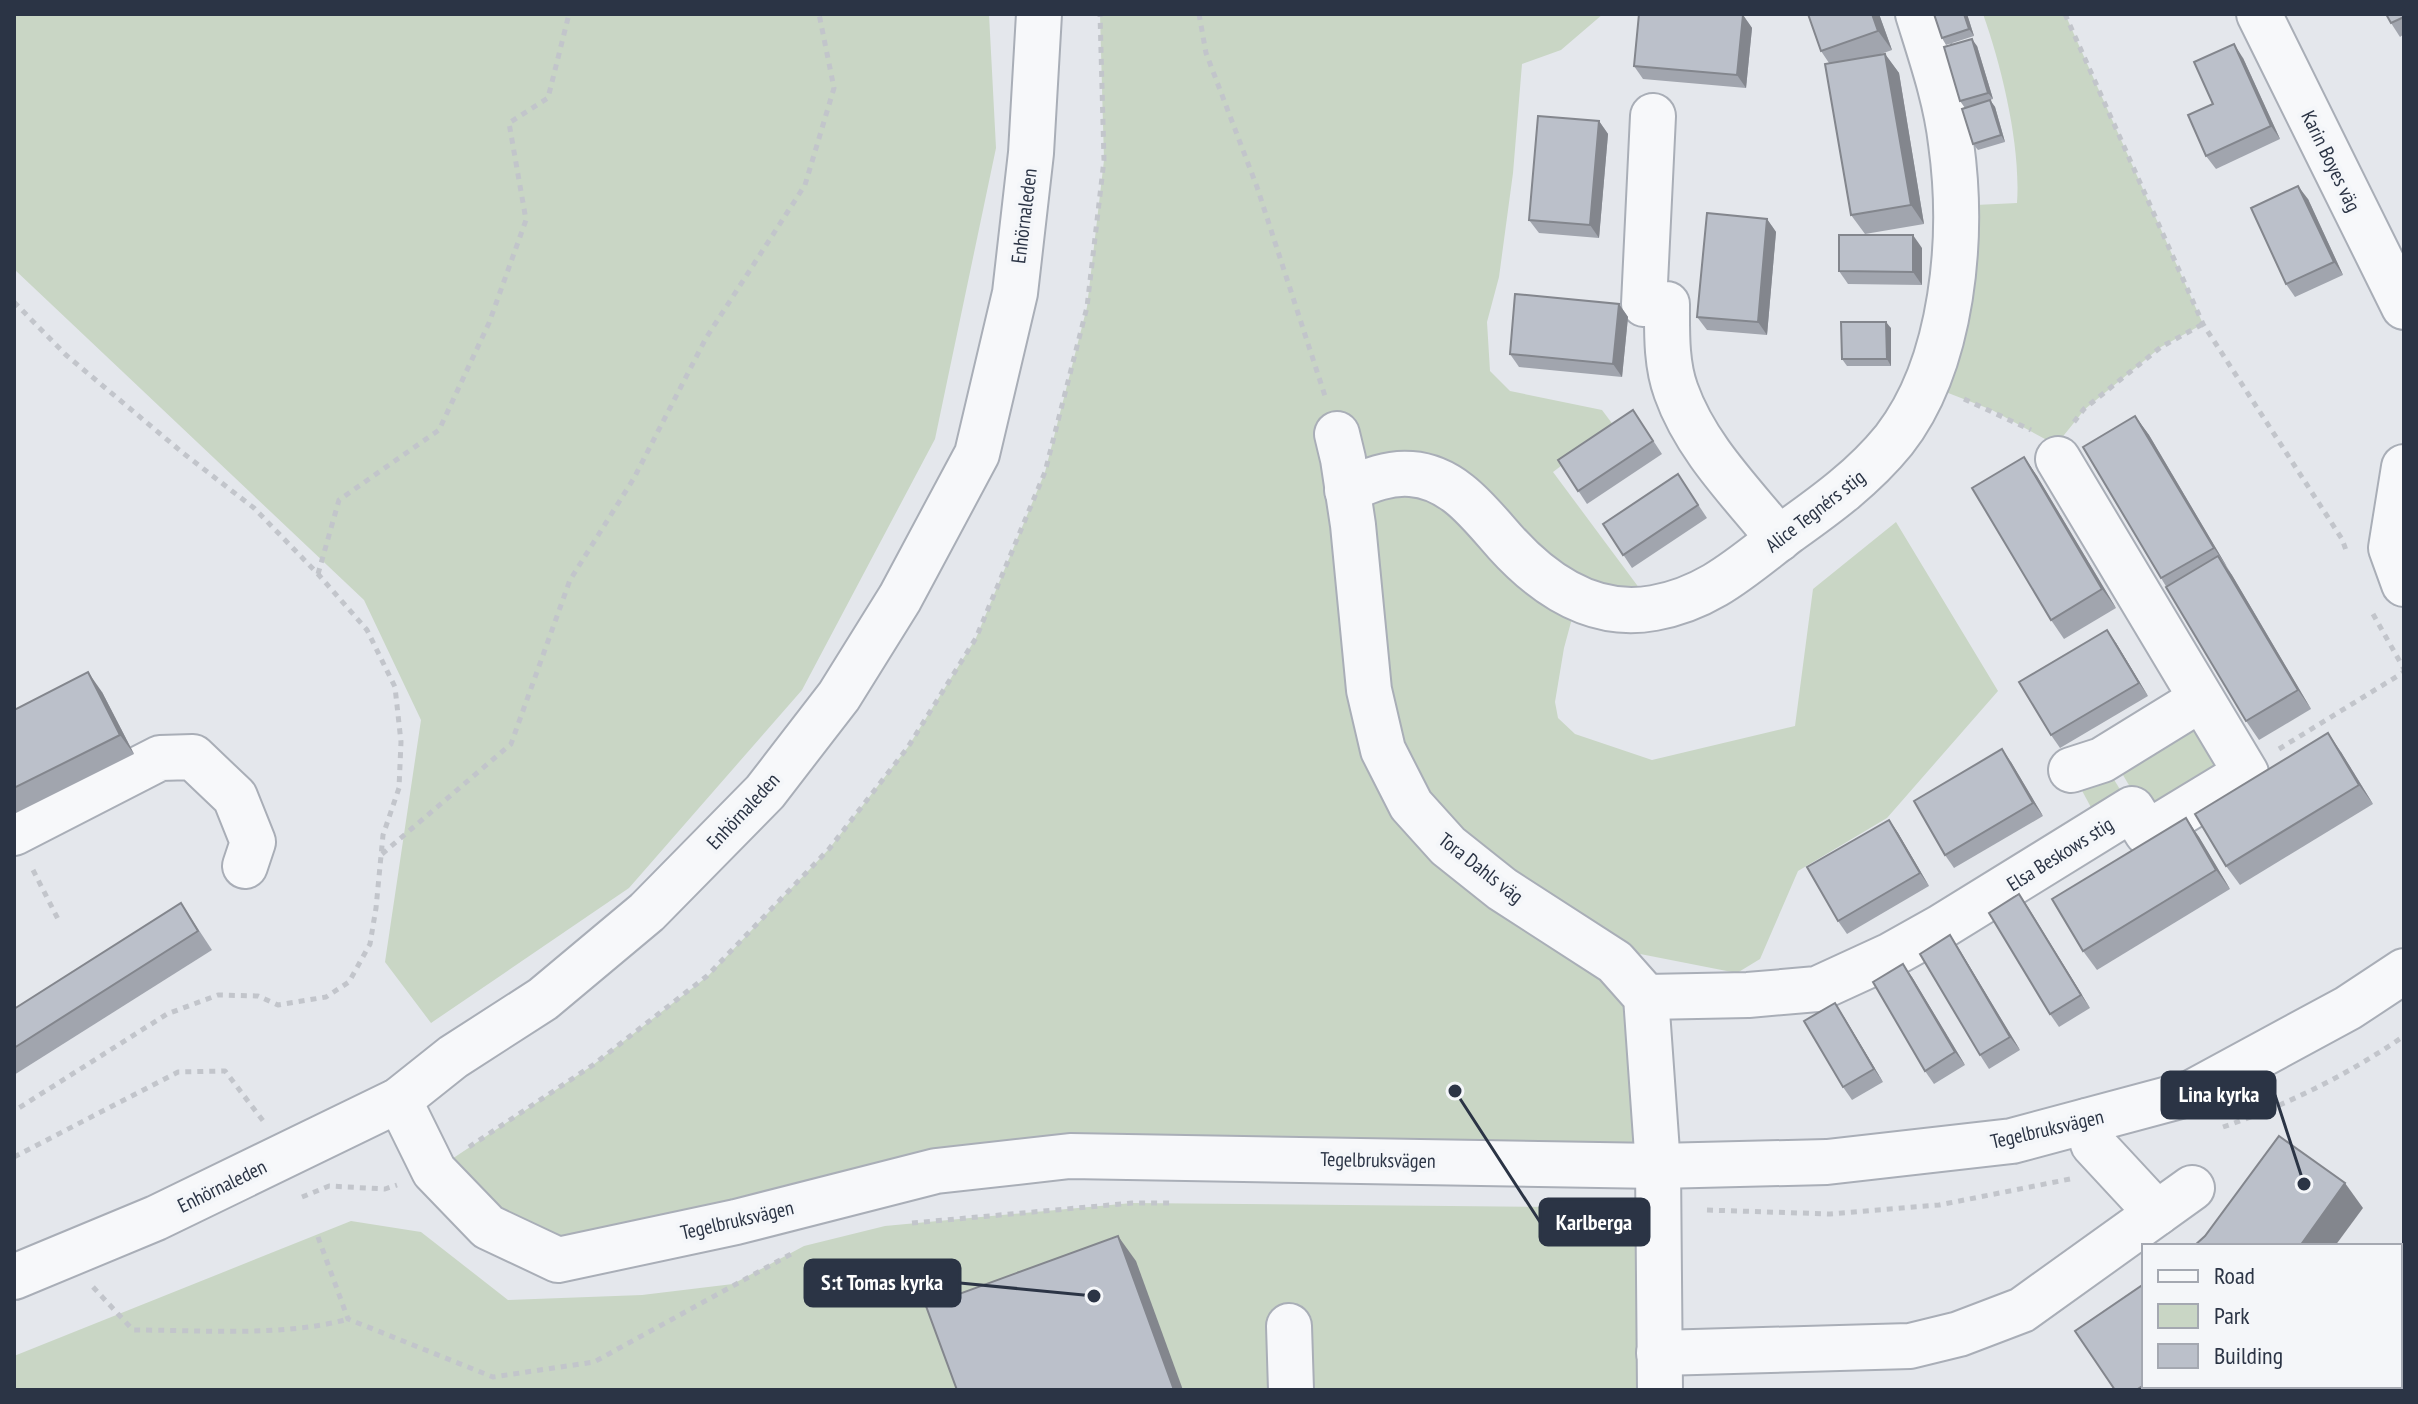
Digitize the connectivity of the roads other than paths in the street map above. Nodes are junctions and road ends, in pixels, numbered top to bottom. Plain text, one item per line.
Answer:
1 (1039, 14) edge
2 (1918, 14) edge
3 (2259, 14) edge
4 (1653, 116) dead end
5 (2404, 307) edge
6 (1337, 434) road end
7 (2055, 443) road end
8 (2404, 467) edge
9 (1347, 490) junction
10 (1779, 539) junction
11 (2386, 595) edge
12 (2201, 699) junction
13 (2132, 809) junction
14 (20, 846) edge
15 (245, 866) dead end
16 (2404, 971) edge
17 (1646, 997) junction
18 (399, 1100) junction
19 (2087, 1121) junction
20 (1658, 1166) junction
21 (2192, 1188) dead end
22 (2157, 1213) junction
23 (14, 1277) edge
24 (1289, 1326) dead end
25 (1660, 1371) edge
26 (1291, 1390) edge

1 - 18 street, Enhörnaleden
2 - 10 street, Alice Tegnérs stig
3 - 5 street, Karin Boyes väg
4 - 10 street
6 - 9 street, Tora Dahls väg
7 - 12 street
8 - 11 street
9 - 10 street, Alice Tegnérs stig
9 - 17 street, Tora Dahls väg
12 - 13 street
12 - 13 street, Elsa Beskows stig
13 - 17 street, Elsa Beskows stig
14 - 15 street
16 - 19 street, Tegelbruksvägen
17 - 20 street
18 - 20 street, Tegelbruksvägen
18 - 23 street, Enhörnaleden
19 - 20 street, Tegelbruksvägen
19 - 22 street
20 - 25 street
21 - 22 street
22 - 25 street
24 - 26 street

